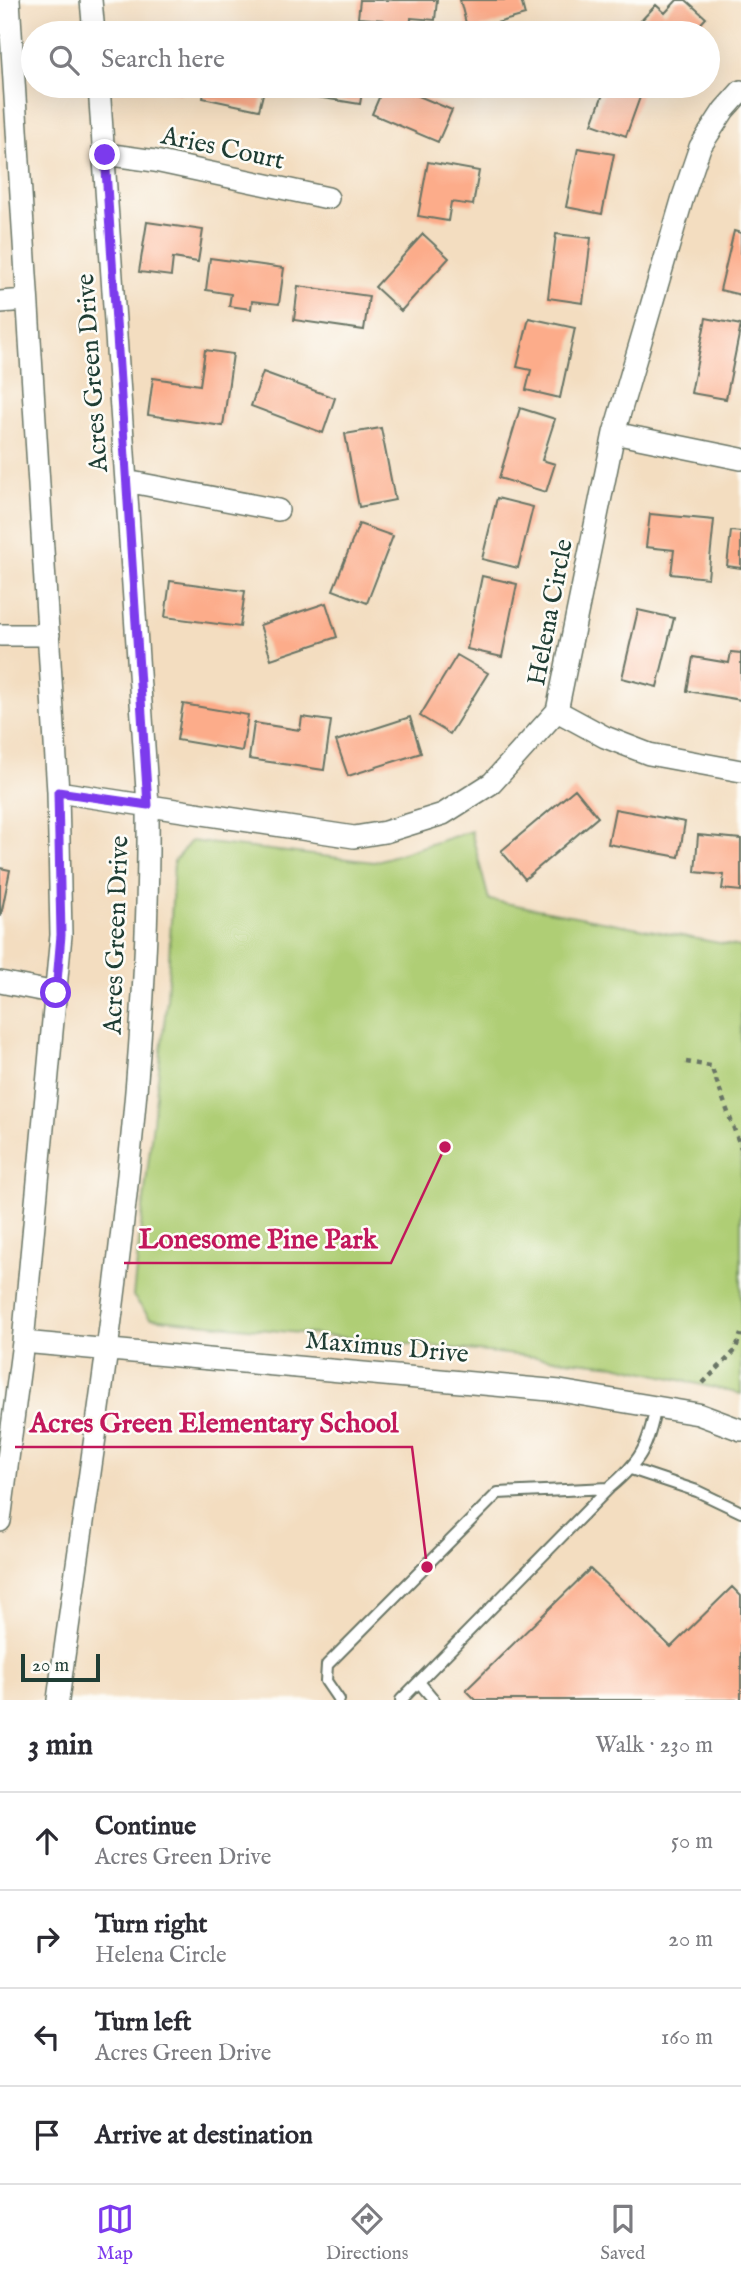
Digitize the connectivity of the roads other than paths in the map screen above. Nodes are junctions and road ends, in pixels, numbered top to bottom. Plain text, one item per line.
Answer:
1 (9, 0) edge
2 (91, 0) edge
3 (93, 21) edge
4 (741, 91) edge
5 (100, 98) edge
6 (105, 155) junction
7 (328, 198) dead end
8 (26, 300) junction
9 (0, 302) edge
10 (614, 433) junction
11 (741, 459) edge
12 (126, 481) junction
13 (278, 510) dead end
14 (0, 635) edge
15 (50, 635) junction
16 (557, 711) junction
17 (741, 771) edge
18 (58, 792) junction
19 (148, 805) junction
20 (0, 982) edge
21 (56, 993) junction
22 (23, 1342) junction
23 (108, 1348) junction
24 (656, 1406) junction
25 (741, 1430) edge
26 (631, 1469) junction
27 (609, 1488) junction
28 (741, 1512) edge
29 (0, 1521) edge
30 (419, 1682) junction
31 (58, 1700) edge
32 (339, 1700) edge
33 (401, 1700) edge
34 (434, 1700) edge

1 - 8 street, Acres Green Drive
2 - 3 street
4 - 10 street, Helena Circle
5 - 6 street, Acres Green Drive
6 - 7 street, Aries Court
6 - 12 street, Acres Green Drive
8 - 9 street
8 - 15 street, Acres Green Drive
10 - 11 street
10 - 16 street, Helena Circle
12 - 13 street
12 - 19 street, Acres Green Drive
14 - 15 street
15 - 18 street, Acres Green Drive
16 - 17 street
16 - 19 street, Helena Circle
18 - 19 street, Helena Circle
18 - 21 street, Acres Green Drive
19 - 23 street, Acres Green Drive
20 - 21 street
21 - 22 street, Acres Green Drive
22 - 23 street, Maximus Drive
22 - 29 street, Acres Green Drive
23 - 24 street, Maximus Drive
23 - 31 street, Acres Green Drive
24 - 25 street, Maximus Drive
24 - 26 lane
26 - 27 lane
26 - 28 lane
27 - 30 lane
27 - 32 lane
30 - 33 lane
30 - 34 lane

